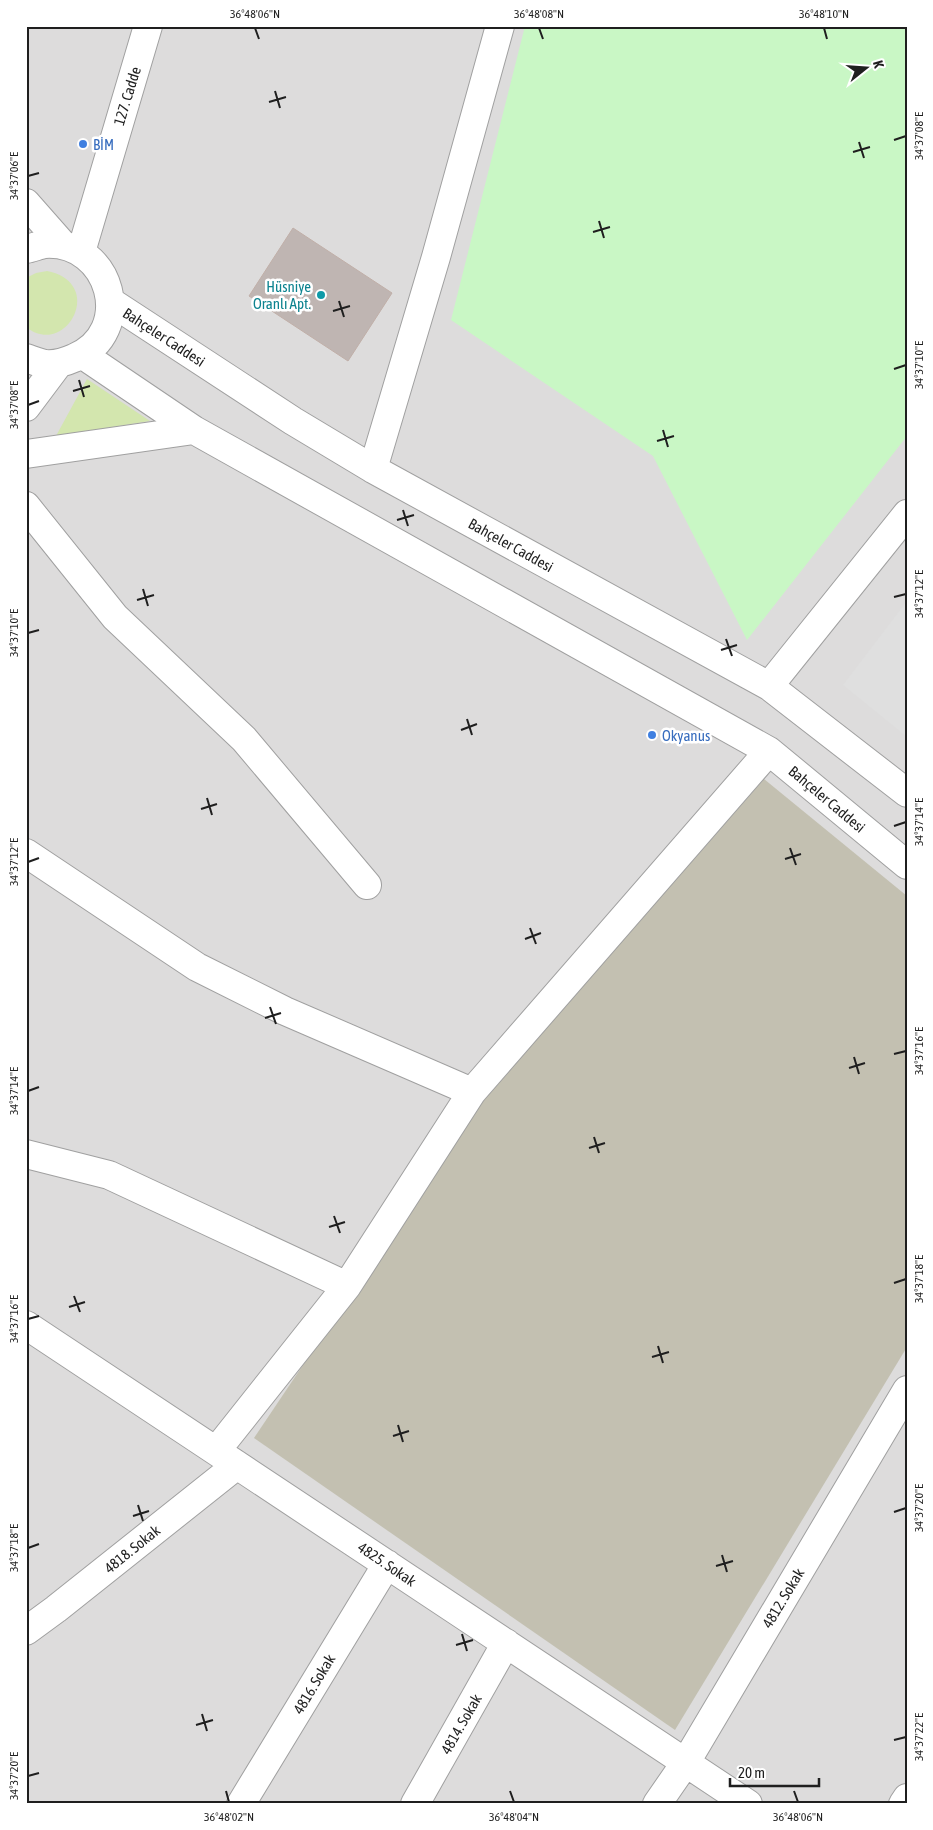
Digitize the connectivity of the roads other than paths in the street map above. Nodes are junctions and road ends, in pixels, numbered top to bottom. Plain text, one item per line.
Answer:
1 (148, 26) edge
2 (500, 26) edge
3 (26, 203) edge
4 (26, 249) edge
5 (72, 249) junction
6 (111, 302) junction
7 (26, 358) edge
8 (71, 359) junction
9 (26, 408) edge
10 (194, 430) junction
11 (26, 454) edge
12 (373, 469) junction
13 (26, 506) edge
14 (907, 514) edge
15 (769, 686) junction
16 (769, 751) junction
17 (907, 793) edge
18 (26, 853) edge
19 (907, 865) edge
20 (366, 885) dead end
21 (472, 1092) junction
22 (26, 1154) edge
23 (347, 1286) junction
24 (26, 1325) edge
25 (907, 1390) edge
26 (226, 1458) junction
27 (387, 1564) junction
28 (26, 1631) edge
29 (506, 1644) junction
30 (686, 1762) junction
31 (907, 1798) edge
32 (241, 1804) edge
33 (415, 1804) edge
34 (657, 1804) edge
35 (748, 1804) edge
36 (903, 1804) edge

1 - 5 street, 127. Cadde
2 - 12 street
3 - 5 street
4 - 5 street
5 - 6 street
6 - 8 street
6 - 12 street, Bahçeler Caddesi
7 - 8 street
8 - 9 street
8 - 10 street, Bahçeler Caddesi
10 - 11 street
10 - 16 street, Bahçeler Caddesi
12 - 15 street, Bahçeler Caddesi
13 - 20 street
14 - 15 street
15 - 17 street, Bahçeler Caddesi
16 - 19 street, Bahçeler Caddesi
16 - 21 street, 4818. Sokak
18 - 21 street
21 - 23 street, 4818. Sokak
22 - 23 street
23 - 26 street, 4818. Sokak
24 - 26 street, 4825. Sokak
25 - 30 street, 4812. Sokak
26 - 27 street, 4825. Sokak
26 - 28 street, 4818. Sokak
27 - 29 street, 4825. Sokak
27 - 32 street, 4816. Sokak
29 - 30 street, 4825. Sokak
29 - 33 street, 4814. Sokak
30 - 34 street, 4812. Sokak
30 - 35 street, 4825. Sokak
31 - 36 street

